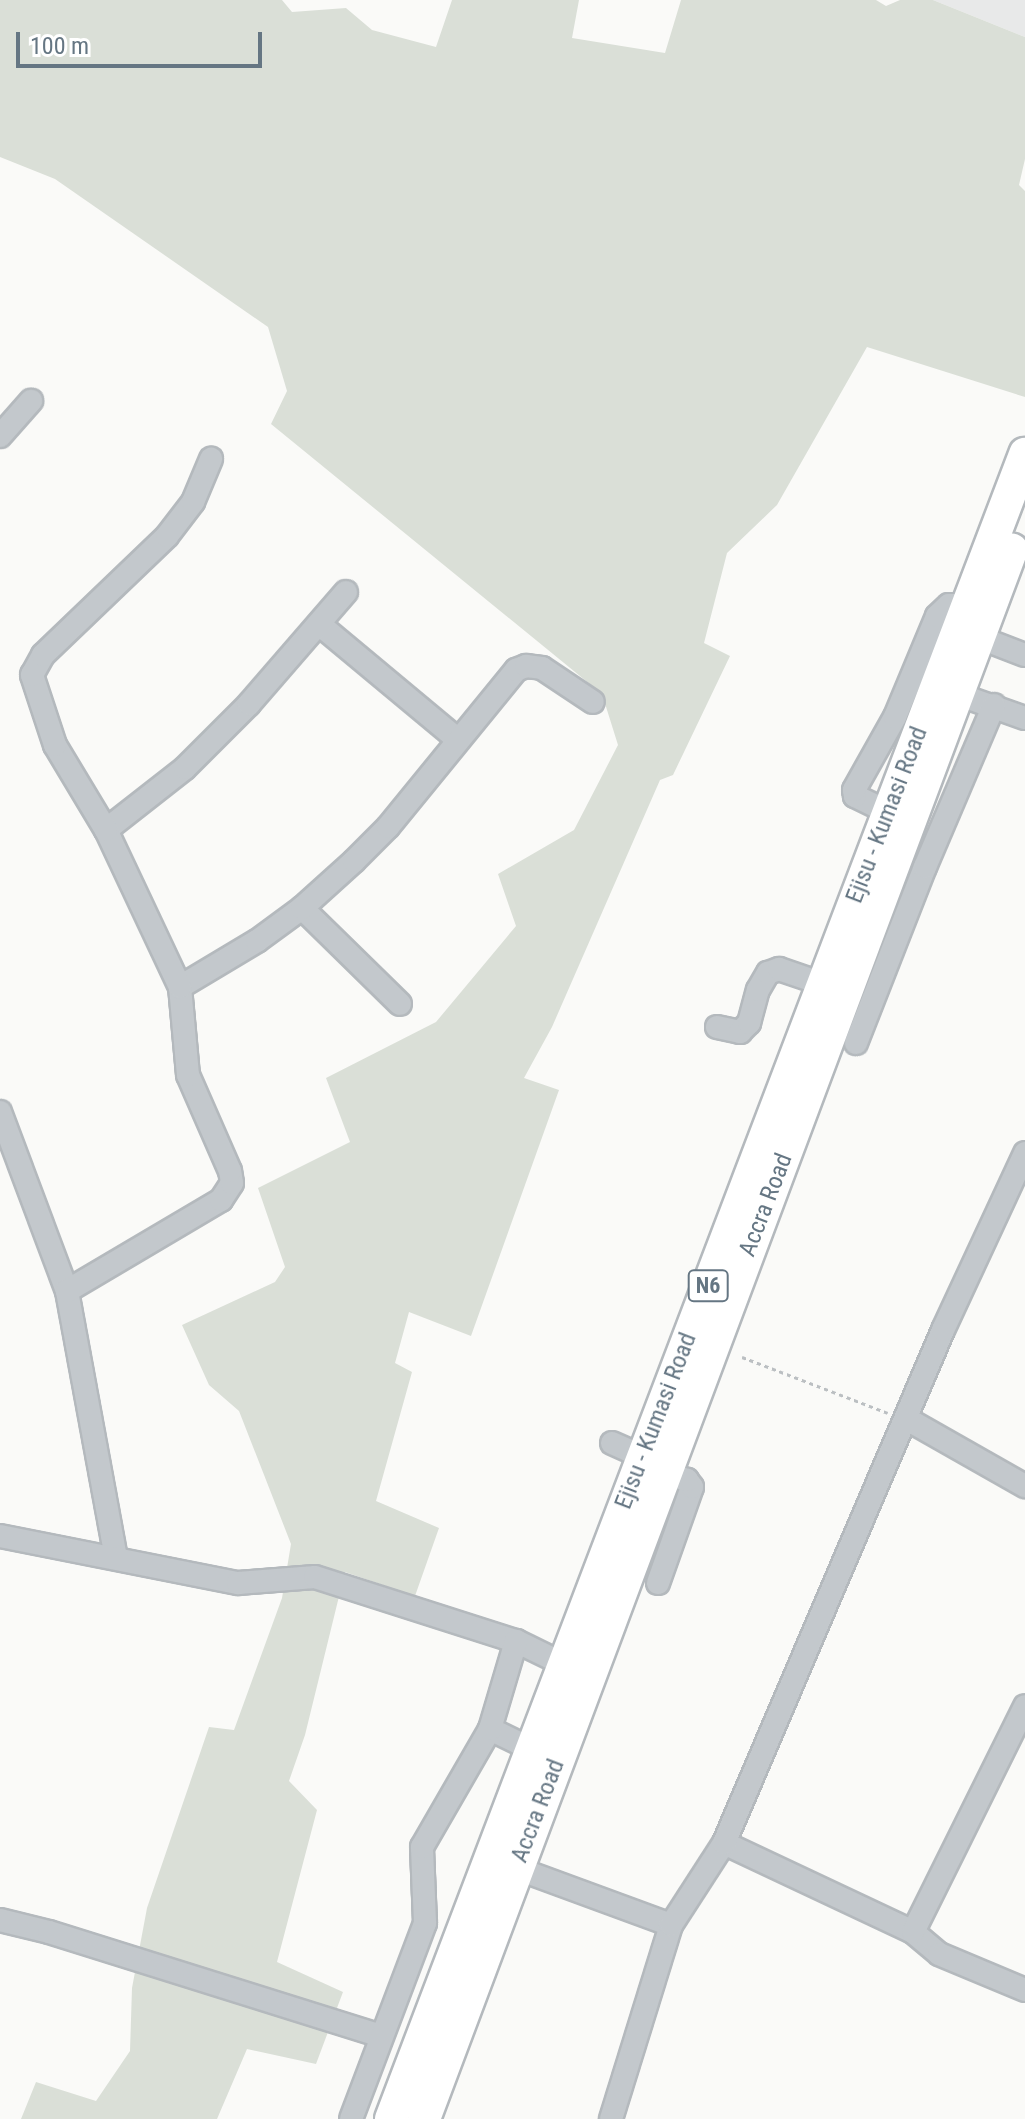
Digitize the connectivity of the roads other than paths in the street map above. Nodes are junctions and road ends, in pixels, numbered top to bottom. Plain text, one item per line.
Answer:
1 (31, 401) dead end
2 (0, 436) edge
3 (1025, 454) edge
4 (211, 459) dead end
5 (1025, 516) edge
6 (346, 592) dead end
7 (319, 624) junction
8 (978, 637) junction
9 (1025, 655) edge
10 (960, 695) junction
11 (593, 702) dead end
12 (994, 705) junction
13 (1025, 718) edge
14 (458, 740) junction
15 (106, 830) junction
16 (302, 908) junction
17 (823, 984) junction
18 (180, 987) junction
19 (400, 1004) dead end
20 (717, 1027) dead end
21 (856, 1043) dead end
22 (0, 1112) edge
23 (1025, 1153) edge
24 (67, 1291) junction
25 (907, 1419) junction
26 (612, 1443) dead end
27 (654, 1465) junction
28 (1025, 1486) edge
29 (0, 1536) edge
30 (116, 1557) junction
31 (658, 1583) dead end
32 (516, 1641) junction
33 (565, 1665) junction
34 (1025, 1706) edge
35 (490, 1729) junction
36 (533, 1750) junction
37 (724, 1843) junction
38 (516, 1868) junction
39 (0, 1920) edge
40 (671, 1925) junction
41 (913, 1932) junction
42 (1025, 1990) edge
43 (381, 2036) junction
44 (351, 2119) edge
45 (391, 2119) edge
46 (424, 2119) edge
47 (611, 2119) edge

1 - 2 street
3 - 17 highway, Ejisu - Kumasi Road / N6
4 - 15 street
5 - 8 highway, Accra Road / N6
6 - 7 street
7 - 14 street
7 - 15 street
8 - 9 street
8 - 10 highway, Accra Road / N6
10 - 12 street
10 - 27 highway, Accra Road / N6
11 - 14 street
12 - 13 street
12 - 21 street
14 - 16 street
15 - 18 street
16 - 18 street
16 - 19 street
17 - 20 street
17 - 27 highway, Ejisu - Kumasi Road / N6
18 - 24 street
22 - 24 street
23 - 25 street
24 - 30 street
25 - 28 street
25 - 37 street
26 - 27 street
27 - 31 street
27 - 33 highway, Ejisu - Kumasi Road / N6
27 - 38 highway, Accra Road / N6
29 - 30 street
30 - 32 street
32 - 33 street
32 - 35 street
33 - 36 highway, Ejisu - Kumasi Road / N6
34 - 41 street
35 - 36 street
35 - 43 street
36 - 45 highway, Ejisu - Kumasi Road / N6
37 - 40 street
37 - 41 street
38 - 40 street
38 - 46 highway, Accra Road / N6
39 - 43 street
40 - 47 street
41 - 42 street
43 - 44 street

